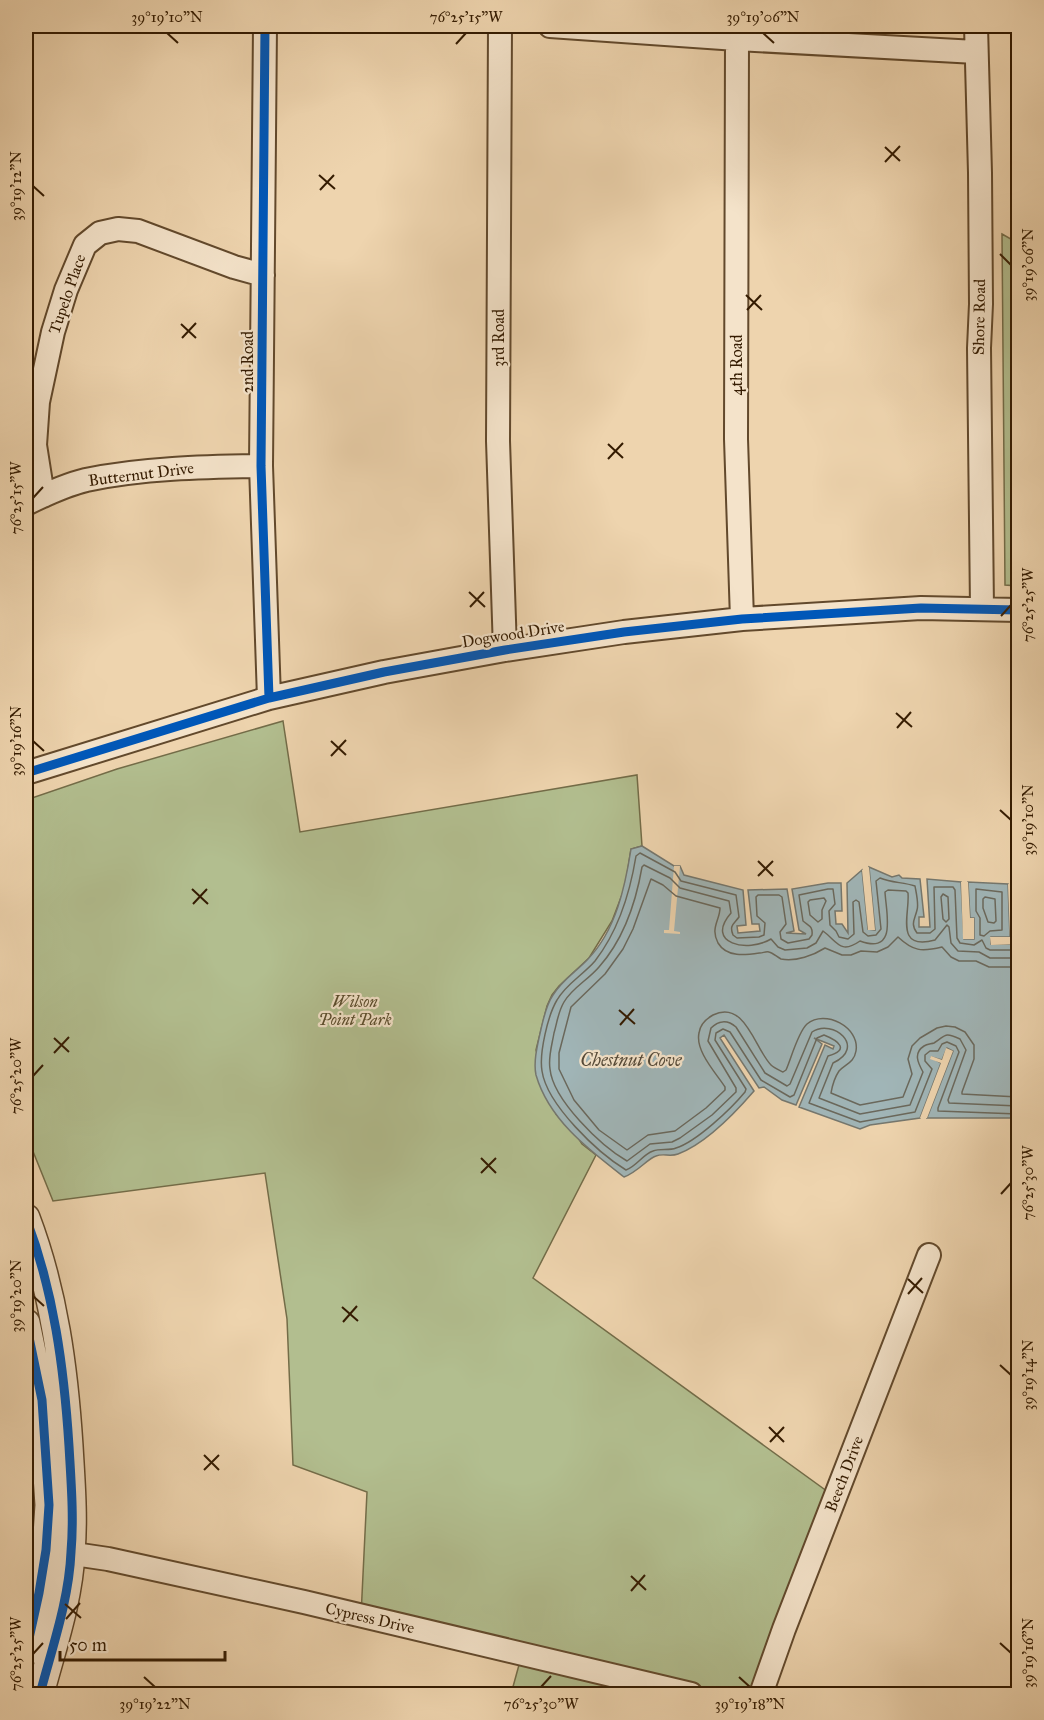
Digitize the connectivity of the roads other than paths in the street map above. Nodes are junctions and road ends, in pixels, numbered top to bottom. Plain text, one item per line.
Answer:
1 (265, 26) edge
2 (500, 26) edge
3 (550, 26) edge
4 (976, 26) edge
5 (764, 33) edge
6 (737, 39) junction
7 (976, 52) junction
8 (262, 275) junction
9 (261, 466) junction
10 (34, 500) edge
11 (982, 608) junction
12 (1018, 610) edge
13 (742, 619) junction
14 (505, 650) junction
15 (269, 699) junction
16 (26, 773) edge
17 (26, 1218) edge
18 (929, 1255) dead end
19 (26, 1323) edge
20 (59, 1551) junction
21 (26, 1652) edge
22 (40, 1695) edge
23 (691, 1695) edge
24 (761, 1695) edge

1 - 8 street, 2nd Road
2 - 14 street, 3rd Road
3 - 6 street
4 - 7 street, Shore Road
5 - 6 street
5 - 7 street
6 - 13 street, 4th Road
7 - 11 street, Shore Road
8 - 9 street, 2nd Road
8 - 10 street, Tupelo Place
9 - 10 street, Butternut Drive
9 - 15 street, 2nd Road
11 - 12 street, Dogwood Drive
11 - 13 street, Dogwood Drive
13 - 14 street, Dogwood Drive
14 - 15 street, Dogwood Drive
15 - 16 street, Dogwood Drive
17 - 20 street
18 - 24 street, Beech Drive
19 - 20 street
20 - 21 street
20 - 22 street
20 - 23 street, Cypress Drive

